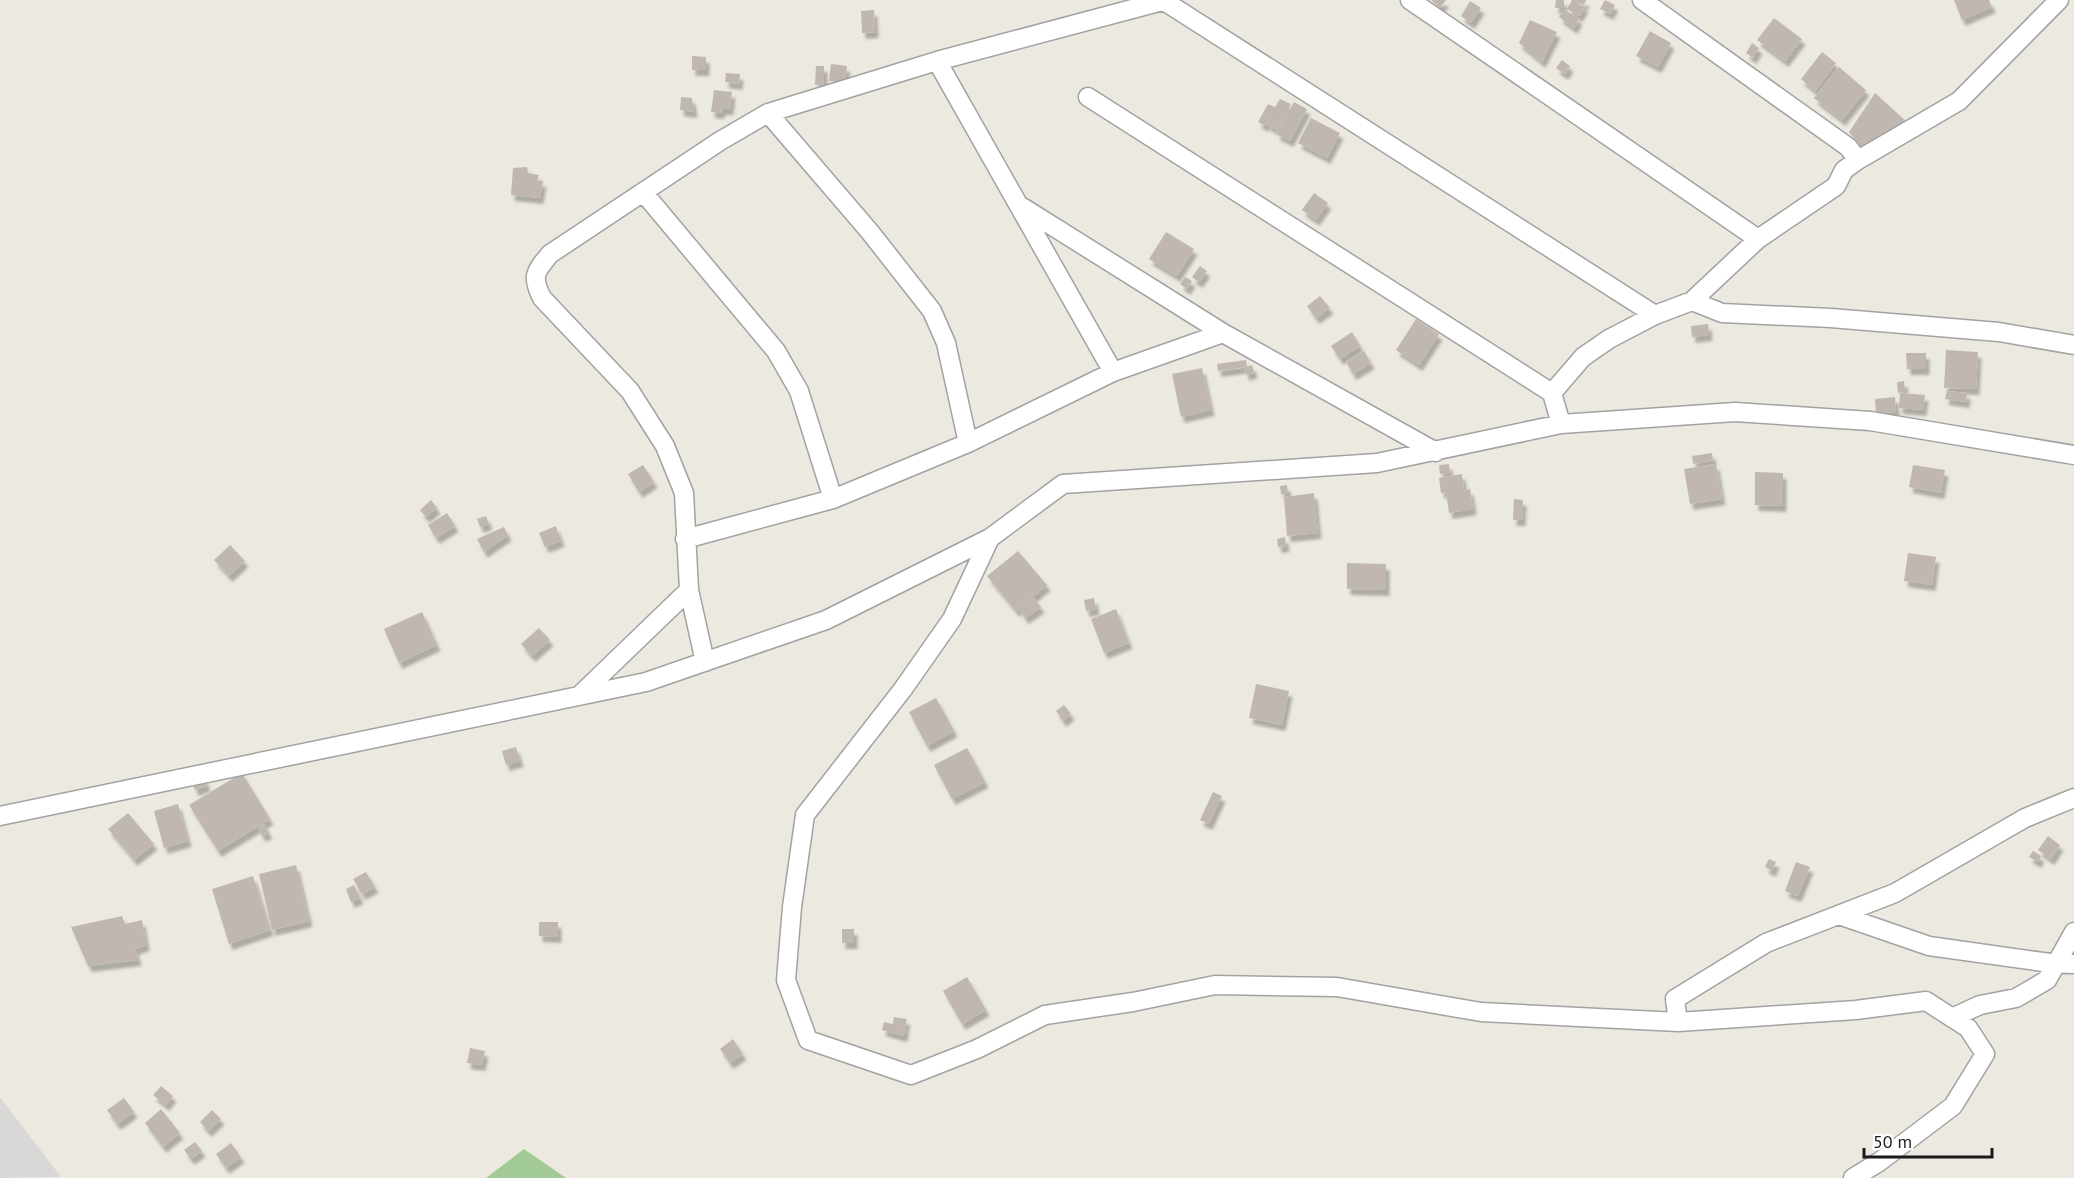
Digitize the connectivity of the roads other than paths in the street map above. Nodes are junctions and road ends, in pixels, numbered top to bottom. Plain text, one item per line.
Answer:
1 (1165, 0) edge
2 (1410, 0) edge
3 (1642, 0) edge
4 (2059, 0) edge
5 (937, 61) junction
6 (1088, 97) dead end
7 (768, 113) junction
8 (1858, 160) junction
9 (643, 192) junction
10 (1019, 205) junction
11 (1758, 239) junction
12 (1692, 301) junction
13 (1656, 315) junction
14 (1223, 333) junction
15 (2074, 345) edge
16 (1113, 372) junction
17 (1552, 393) junction
18 (1561, 424) junction
19 (968, 443) junction
20 (1436, 452) junction
21 (2074, 455) edge
22 (833, 499) junction
23 (990, 538) junction
24 (685, 539) junction
25 (689, 590) junction
26 (705, 662) junction
27 (580, 695) junction
28 (2074, 798) edge
29 (0, 816) edge
30 (1839, 915) junction
31 (2074, 932) edge
32 (2066, 963) edge
33 (1952, 1018) junction
34 (1678, 1022) junction
35 (1853, 1178) edge

1 - 5 street
1 - 13 street
2 - 11 street
3 - 8 street
4 - 8 street
5 - 7 street
5 - 10 street
6 - 17 street
7 - 9 street
7 - 19 street
8 - 11 street
9 - 22 street
9 - 24 street
10 - 14 street
10 - 16 street
11 - 12 street
12 - 13 street
12 - 15 street
13 - 17 street
14 - 16 street
14 - 20 street
16 - 19 street
17 - 18 street
18 - 20 street
18 - 21 street
19 - 22 street
20 - 23 street
22 - 24 street
23 - 26 street
23 - 34 street
24 - 25 street
25 - 26 street
25 - 27 street
26 - 27 street
27 - 29 street
28 - 30 street
30 - 32 street
30 - 34 street
31 - 32 street
32 - 33 street
33 - 34 street
33 - 35 street

